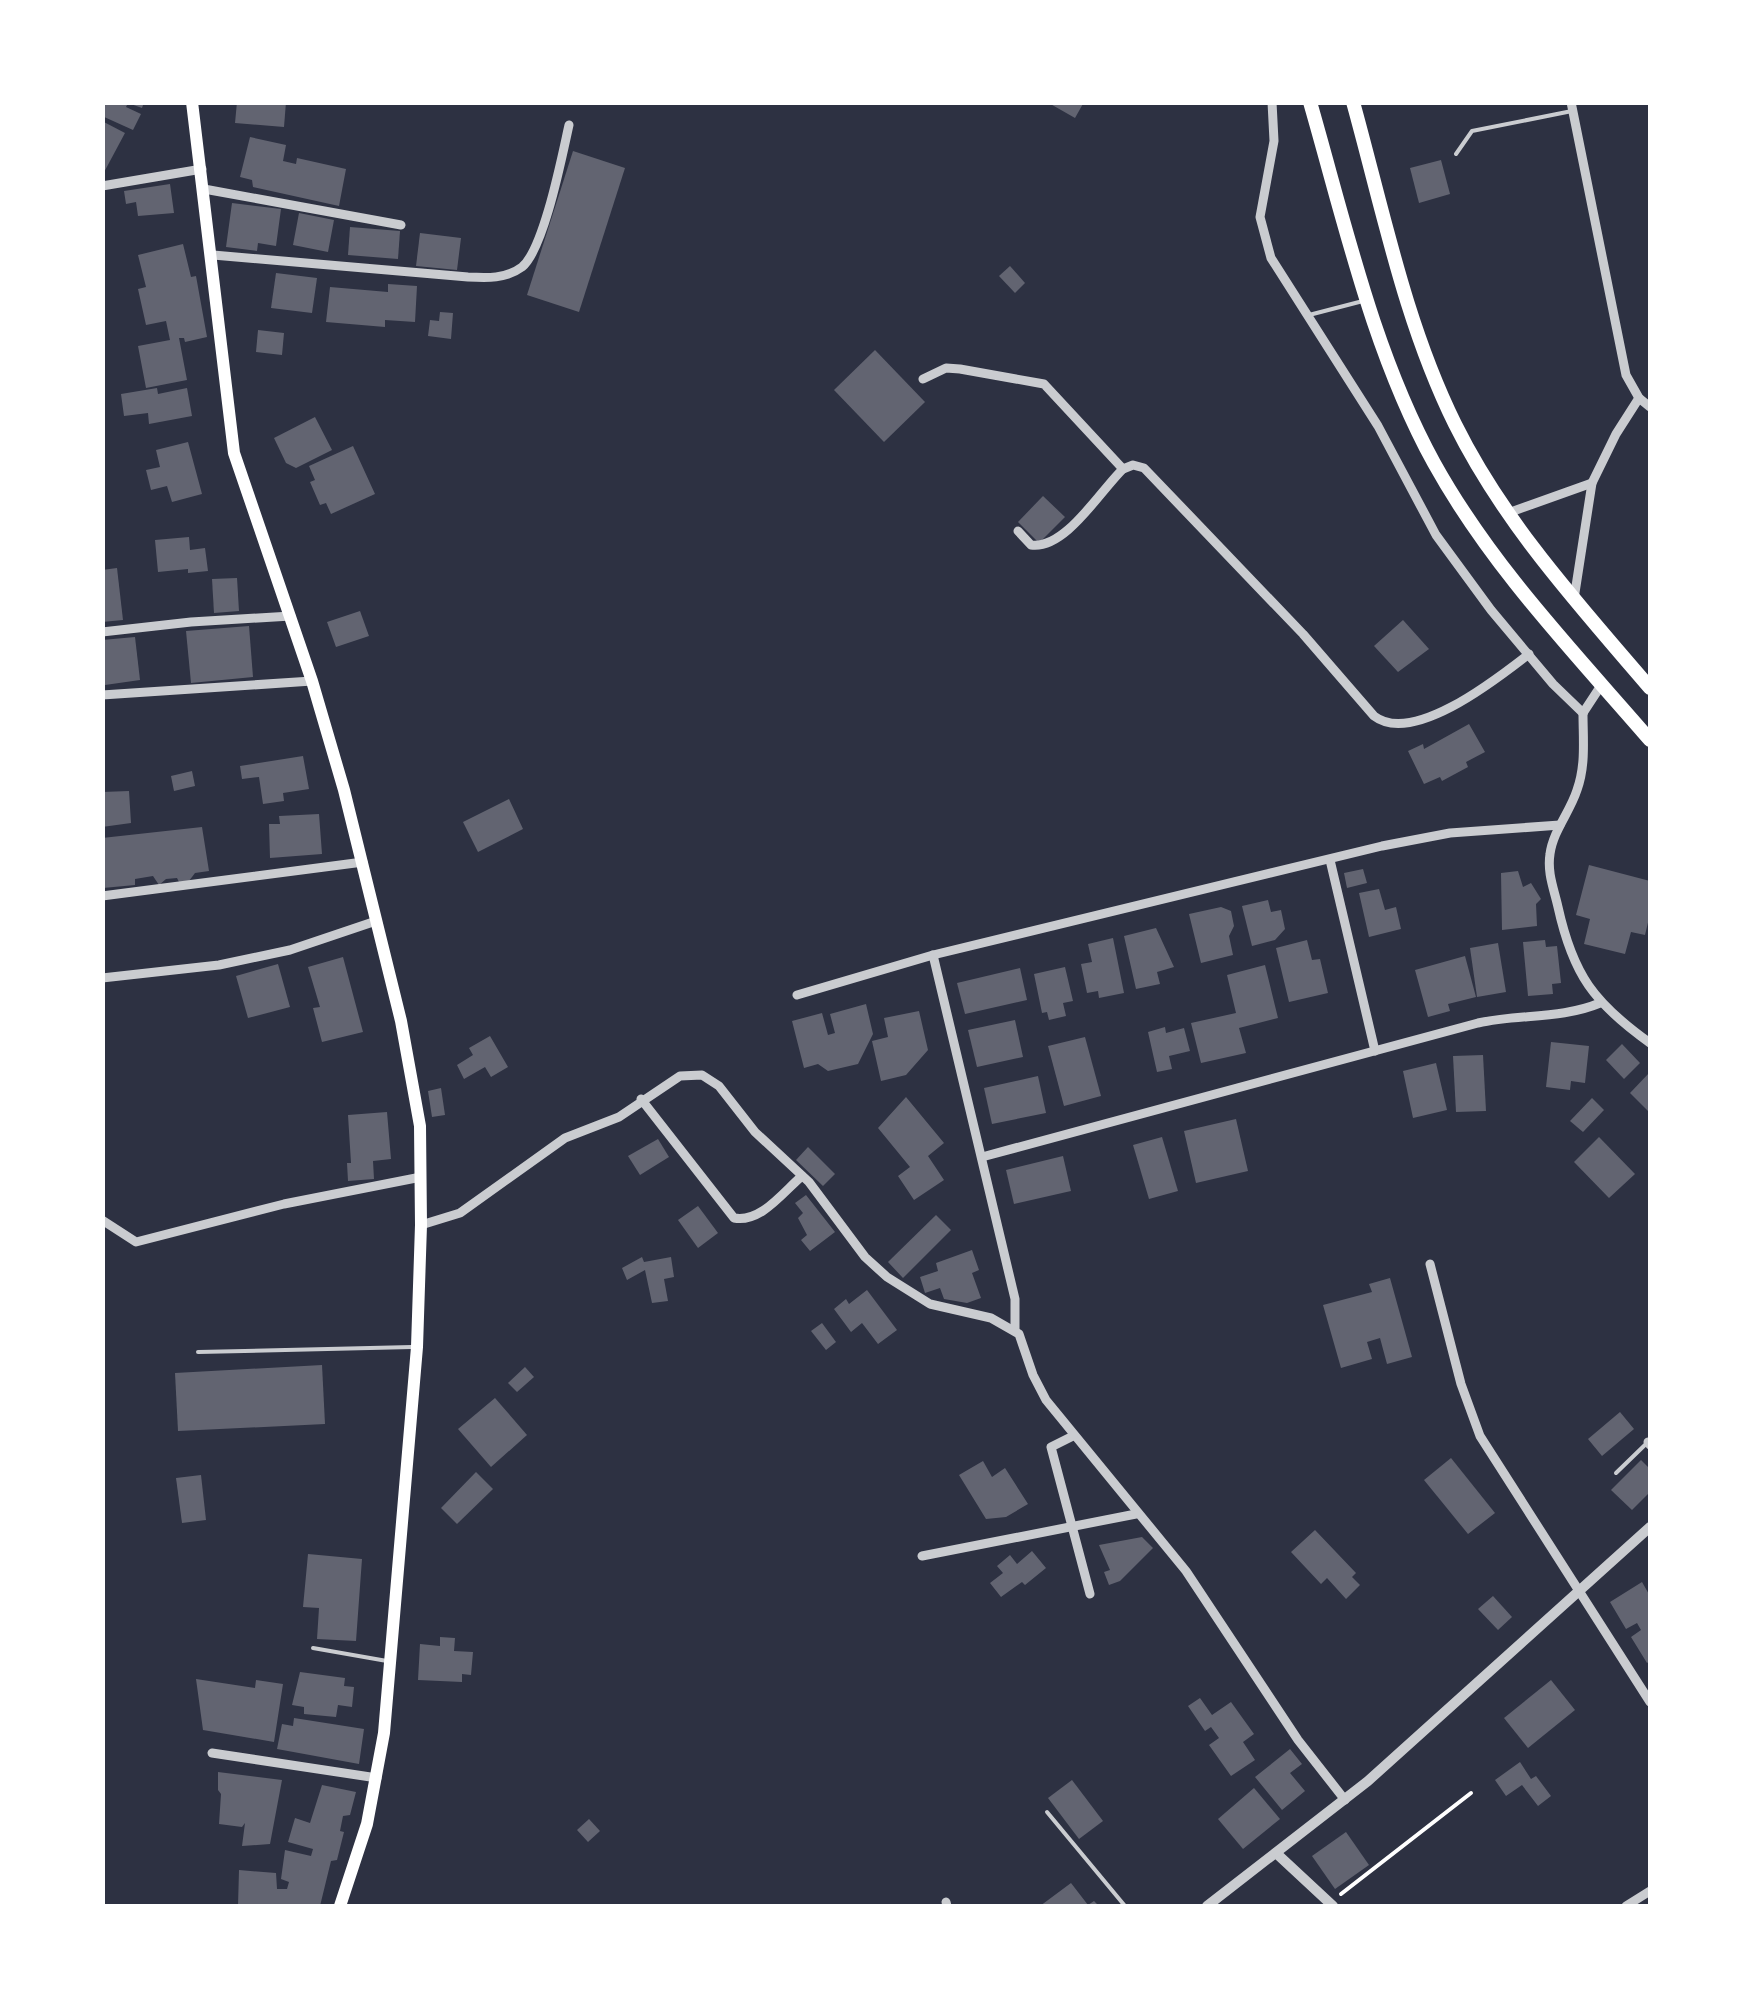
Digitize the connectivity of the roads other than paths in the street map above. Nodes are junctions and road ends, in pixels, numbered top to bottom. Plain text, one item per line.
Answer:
1 (192, 102) edge
2 (1272, 102) edge
3 (1310, 102) edge
4 (1353, 102) edge
5 (1572, 107) edge
6 (570, 126) dead end
7 (1456, 154) dead end
8 (202, 169) junction
9 (102, 186) edge
10 (204, 189) junction
11 (402, 224) dead end
12 (213, 255) junction
13 (1368, 300) junction
14 (1308, 315) junction
15 (923, 378) dead end
16 (1639, 398) junction
17 (1650, 407) edge
18 (1123, 470) junction
19 (1592, 483) junction
20 (1508, 512) junction
21 (1018, 531) dead end
22 (1574, 599) junction
23 (291, 616) junction
24 (102, 632) edge
25 (1529, 654) junction
26 (312, 681) junction
27 (1602, 684) junction
28 (1650, 688) edge
29 (102, 695) edge
30 (1583, 713) junction
31 (1650, 740) edge
32 (1560, 825) junction
33 (1330, 860) junction
34 (362, 862) junction
35 (102, 896) edge
36 (376, 922) junction
37 (932, 955) junction
38 (102, 978) edge
39 (796, 994) dead end
40 (1600, 1003) junction
41 (1650, 1043) edge
42 (1376, 1051) junction
43 (641, 1100) junction
44 (982, 1158) junction
45 (802, 1176) junction
46 (421, 1177) junction
47 (102, 1220) edge
48 (421, 1224) junction
49 (1430, 1264) dead end
50 (1016, 1331) junction
51 (416, 1347) junction
52 (198, 1352) dead end
53 (1073, 1436) junction
54 (1650, 1444) edge
55 (1616, 1473) dead end
56 (1136, 1514) junction
57 (1072, 1526) junction
58 (1650, 1528) edge
59 (922, 1556) dead end
60 (1580, 1592) junction
61 (1090, 1594) dead end
62 (313, 1648) dead end
63 (389, 1661) junction
64 (1650, 1702) edge
65 (212, 1753) dead end
66 (377, 1778) junction
67 (1345, 1800) junction
68 (1047, 1812) dead end
69 (1276, 1852) junction
70 (1650, 1891) edge
71 (1331, 1905) edge
72 (340, 1906) edge
73 (1125, 1906) edge
74 (1207, 1906) edge
75 (1626, 1906) edge

1 - 8 main road
2 - 14 street
3 - 13 main road
4 - 20 main road
5 - 7 lane
5 - 16 street
6 - 12 street
8 - 9 street
8 - 10 main road
10 - 11 street
10 - 12 main road
12 - 23 main road
13 - 14 lane
13 - 27 main road
14 - 25 street
15 - 18 street
16 - 17 street
16 - 19 street
18 - 21 street
18 - 25 street
19 - 20 street
19 - 22 street
20 - 22 main road
22 - 28 main road
23 - 24 street
23 - 26 main road
25 - 30 street
26 - 29 street
26 - 34 main road
27 - 30 street
27 - 31 main road
30 - 32 street
32 - 33 street
32 - 40 street
33 - 37 street
33 - 42 street
34 - 35 street
34 - 36 main road
36 - 38 street
36 - 46 main road
37 - 39 street
37 - 44 street
40 - 41 street
40 - 42 street
42 - 44 street
43 - 45 street
43 - 45 street
43 - 48 street
44 - 50 street
45 - 50 street
46 - 47 street
46 - 48 main road
48 - 51 main road
49 - 60 street
50 - 53 street
51 - 52 lane
51 - 63 main road
53 - 56 street
53 - 57 street
54 - 55 lane
56 - 57 street
56 - 67 street
57 - 59 street
57 - 61 street
58 - 60 street
60 - 64 street
60 - 67 street
62 - 63 lane
63 - 66 main road
65 - 66 street
66 - 72 main road
67 - 69 street
68 - 73 lane
69 - 71 street
69 - 74 street
70 - 75 street

